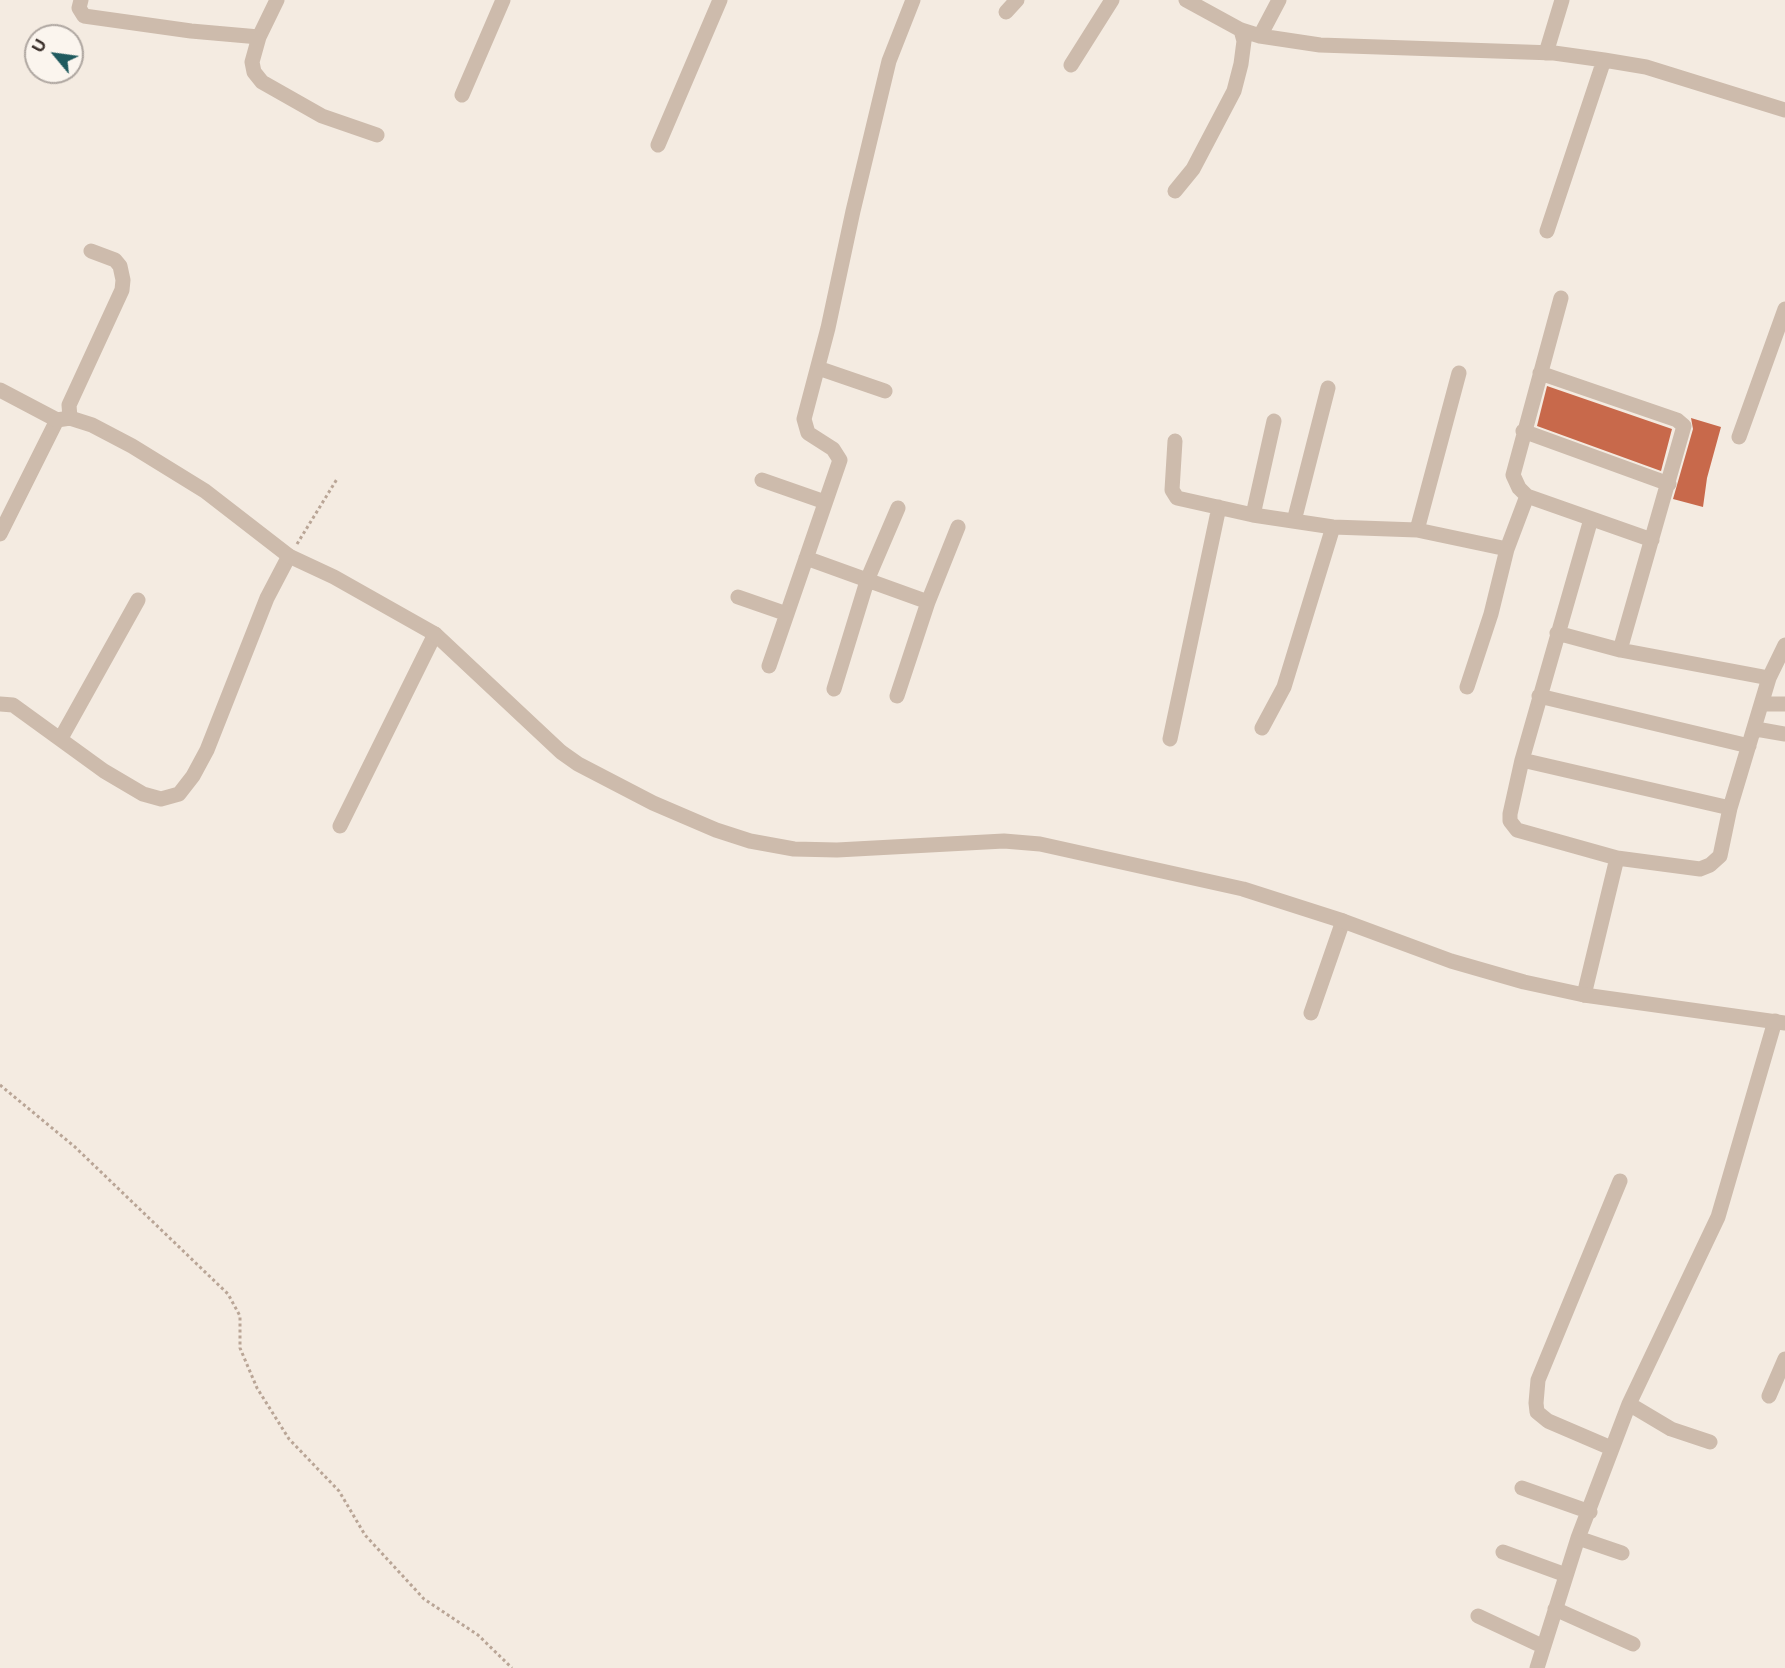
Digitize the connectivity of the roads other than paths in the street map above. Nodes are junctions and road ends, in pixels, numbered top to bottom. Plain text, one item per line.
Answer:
1 (81, 0) edge
2 (277, 0) edge
3 (503, 0) edge
4 (720, 0) edge
5 (913, 0) edge
6 (1017, 0) edge
7 (1112, 0) edge
8 (1186, 0) edge
9 (1279, 0) edge
10 (1562, 0) edge
11 (1006, 12) dead end
12 (1241, 30) junction
13 (1260, 36) junction
14 (259, 37) junction
15 (1546, 53) junction
16 (1604, 60) junction
17 (1071, 65) dead end
18 (462, 95) dead end
19 (1785, 110) edge
20 (377, 135) dead end
21 (658, 145) dead end
22 (1175, 191) dead end
23 (1547, 231) dead end
24 (91, 251) dead end
25 (1561, 298) dead end
26 (1785, 309) edge
27 (818, 368) junction
28 (1459, 373) dead end
29 (1540, 373) junction
30 (1328, 388) dead end
31 (0, 390) edge
32 (885, 391) dead end
33 (64, 419) junction
34 (1275, 421) dead end
35 (1523, 431) junction
36 (1739, 437) dead end
37 (1175, 441) dead end
38 (762, 480) dead end
39 (1669, 484) junction
40 (1527, 496) junction
41 (825, 502) junction
42 (1219, 507) junction
43 (898, 508) dead end
44 (1253, 515) junction
45 (1591, 519) junction
46 (1294, 521) junction
47 (958, 527) dead end
48 (1333, 527) junction
49 (1417, 530) junction
50 (0, 534) edge
51 (1652, 540) junction
52 (1507, 549) junction
53 (289, 556) junction
54 (806, 558) junction
55 (868, 578) junction
56 (738, 597) dead end
57 (138, 600) dead end
58 (928, 602) junction
59 (786, 614) junction
60 (1557, 633) junction
61 (435, 634) junction
62 (1785, 645) edge
63 (1620, 650) junction
64 (769, 666) dead end
65 (1769, 678) junction
66 (1467, 687) dead end
67 (834, 689) dead end
68 (897, 696) dead end
69 (1539, 696) junction
70 (0, 704) edge
71 (1762, 704) junction
72 (1785, 704) edge
73 (1263, 728) dead end
74 (1756, 729) junction
75 (1785, 734) edge
76 (61, 738) junction
77 (1170, 739) dead end
78 (1749, 746) junction
79 (1522, 760) junction
80 (1730, 808) junction
81 (340, 826) dead end
82 (1617, 858) junction
83 (1343, 921) junction
84 (1584, 995) junction
85 (1311, 1013) dead end
86 (1780, 1022) edge
87 (1620, 1181) dead end
88 (1785, 1359) edge
89 (1769, 1396) dead end
90 (1629, 1404) junction
91 (1710, 1442) dead end
92 (1611, 1448) junction
93 (1522, 1488) dead end
94 (1590, 1512) junction
95 (1578, 1538) junction
96 (1503, 1552) dead end
97 (1622, 1553) dead end
98 (1566, 1575) junction
99 (1555, 1609) junction
100 (1478, 1616) dead end
101 (1633, 1644) dead end
102 (1542, 1646) junction
103 (1537, 1668) edge

1 - 14 street
2 - 14 street
3 - 18 street
4 - 21 street
5 - 27 street
6 - 11 street
7 - 17 street
8 - 12 street
9 - 13 street
10 - 15 street
12 - 13 street
12 - 22 street
13 - 15 street
14 - 20 street
15 - 16 street
16 - 19 street
16 - 23 street
24 - 33 street
25 - 29 street
26 - 36 street
27 - 32 street
27 - 41 street
28 - 49 street
29 - 35 street
29 - 39 street
30 - 46 street
31 - 33 street
33 - 50 street
33 - 53 street
34 - 44 street
35 - 39 street
35 - 40 street
37 - 42 street
38 - 41 street
39 - 51 street
40 - 45 street
40 - 52 street
41 - 54 street
42 - 44 street
42 - 77 street
43 - 55 street
44 - 46 street
45 - 51 street
45 - 60 street
46 - 48 street
47 - 58 street
48 - 49 street
48 - 73 street
49 - 52 street
51 - 63 street
52 - 66 street
53 - 61 street
53 - 76 street
54 - 55 street
54 - 59 street
55 - 58 street
55 - 67 street
56 - 59 street
57 - 76 street
58 - 68 street
59 - 64 street
60 - 63 street
60 - 69 street
61 - 81 street
61 - 83 street
62 - 65 street
63 - 65 street
65 - 71 street
69 - 78 street
69 - 79 street
70 - 76 street
71 - 72 street
71 - 74 street
74 - 75 street
74 - 78 street
78 - 80 street
79 - 80 street
79 - 82 street
80 - 82 street
82 - 84 street
83 - 84 street
83 - 85 street
84 - 86 street
86 - 90 street
87 - 92 street
88 - 89 street
90 - 91 street
90 - 92 street
92 - 94 street
93 - 94 street
94 - 95 street
95 - 97 street
95 - 98 street
96 - 98 street
98 - 99 street
99 - 101 street
99 - 102 street
100 - 102 street
102 - 103 street

